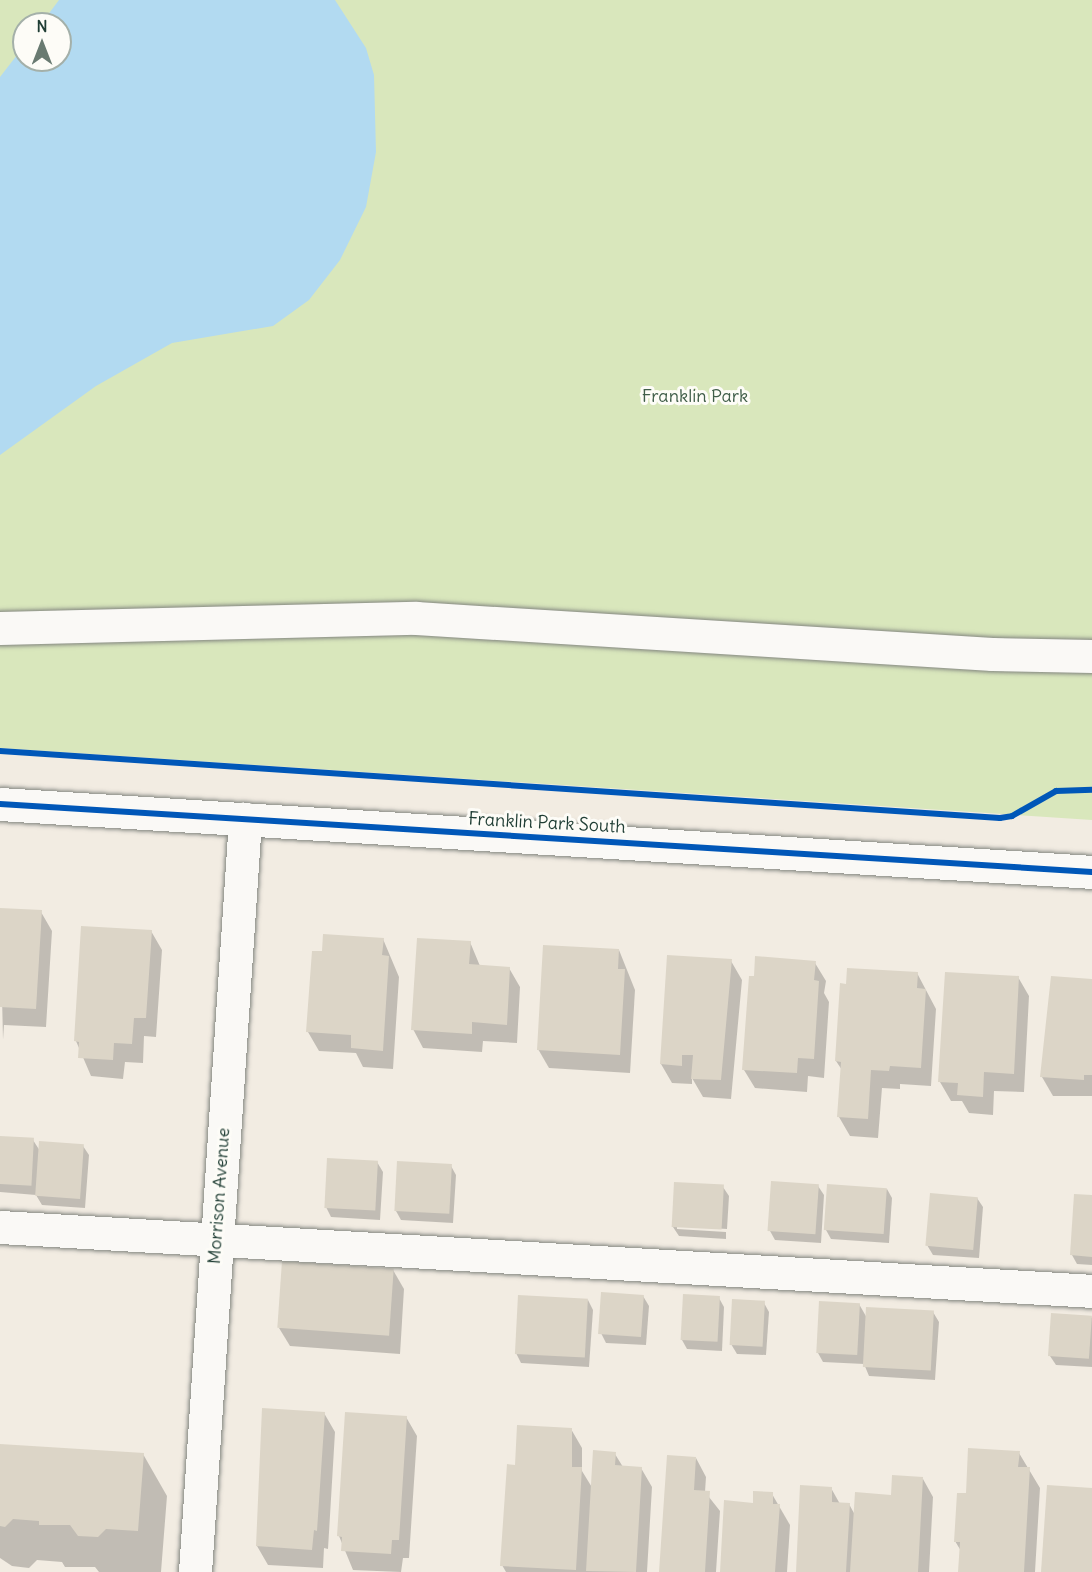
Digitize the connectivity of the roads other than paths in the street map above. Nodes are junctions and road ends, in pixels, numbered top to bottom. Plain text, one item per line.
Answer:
1 (0, 628) edge
2 (1092, 656) edge
3 (0, 804) edge
4 (245, 819) junction
5 (1092, 872) edge
6 (0, 1227) edge
7 (216, 1238) junction
8 (1092, 1291) edge
9 (195, 1572) edge

1 - 2 street
3 - 4 street, Franklin Park South
4 - 5 street, Franklin Park South
4 - 7 street, Morrison Avenue
6 - 7 street
7 - 8 street
7 - 9 street, Morrison Avenue

